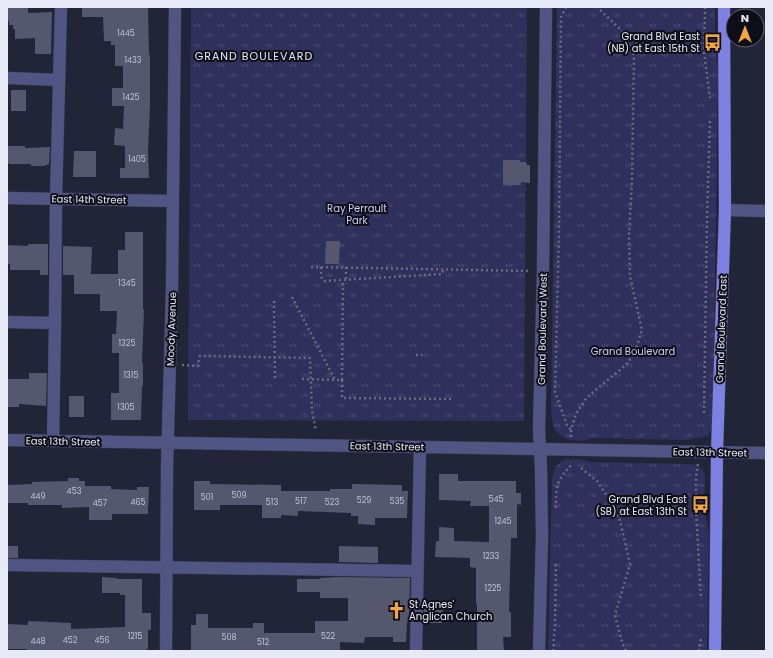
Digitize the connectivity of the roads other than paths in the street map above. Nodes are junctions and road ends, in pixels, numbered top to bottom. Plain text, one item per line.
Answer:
1 (61, 7) edge
2 (174, 7) edge
3 (546, 7) edge
4 (724, 7) edge
5 (7, 78) edge
6 (59, 80) junction
7 (7, 198) edge
8 (56, 198) junction
9 (172, 201) junction
10 (725, 210) junction
11 (766, 211) edge
12 (7, 322) edge
13 (55, 323) junction
14 (7, 440) edge
15 (53, 441) junction
16 (168, 443) junction
17 (420, 447) junction
18 (540, 449) junction
19 (717, 452) junction
20 (766, 454) edge
21 (7, 565) edge
22 (168, 567) junction
23 (417, 571) junction
24 (166, 651) edge
25 (416, 651) edge
26 (539, 651) edge
27 (715, 651) edge

1 - 6 street
2 - 9 street, Moody Avenue
3 - 18 street, Grand Boulevard West
4 - 10 main road, Grand Boulevard East
5 - 6 street
6 - 8 street
7 - 8 street, East 14th Street
8 - 9 street, East 14th Street
8 - 13 street
9 - 16 street, Moody Avenue
10 - 11 street
10 - 19 main road, Grand Boulevard East
12 - 13 street
13 - 15 street
14 - 15 street, East 13th Street
15 - 16 street, East 13th Street
16 - 17 street, East 13th Street
16 - 22 street, Moody Avenue
17 - 18 street, East 13th Street
17 - 23 street
18 - 19 street, East 13th Street
18 - 26 street, Grand Boulevard West
19 - 20 street, East 13th Street
19 - 27 main road, Grand Boulevard East
21 - 22 street
22 - 23 street
22 - 24 street, Moody Avenue
23 - 25 street

